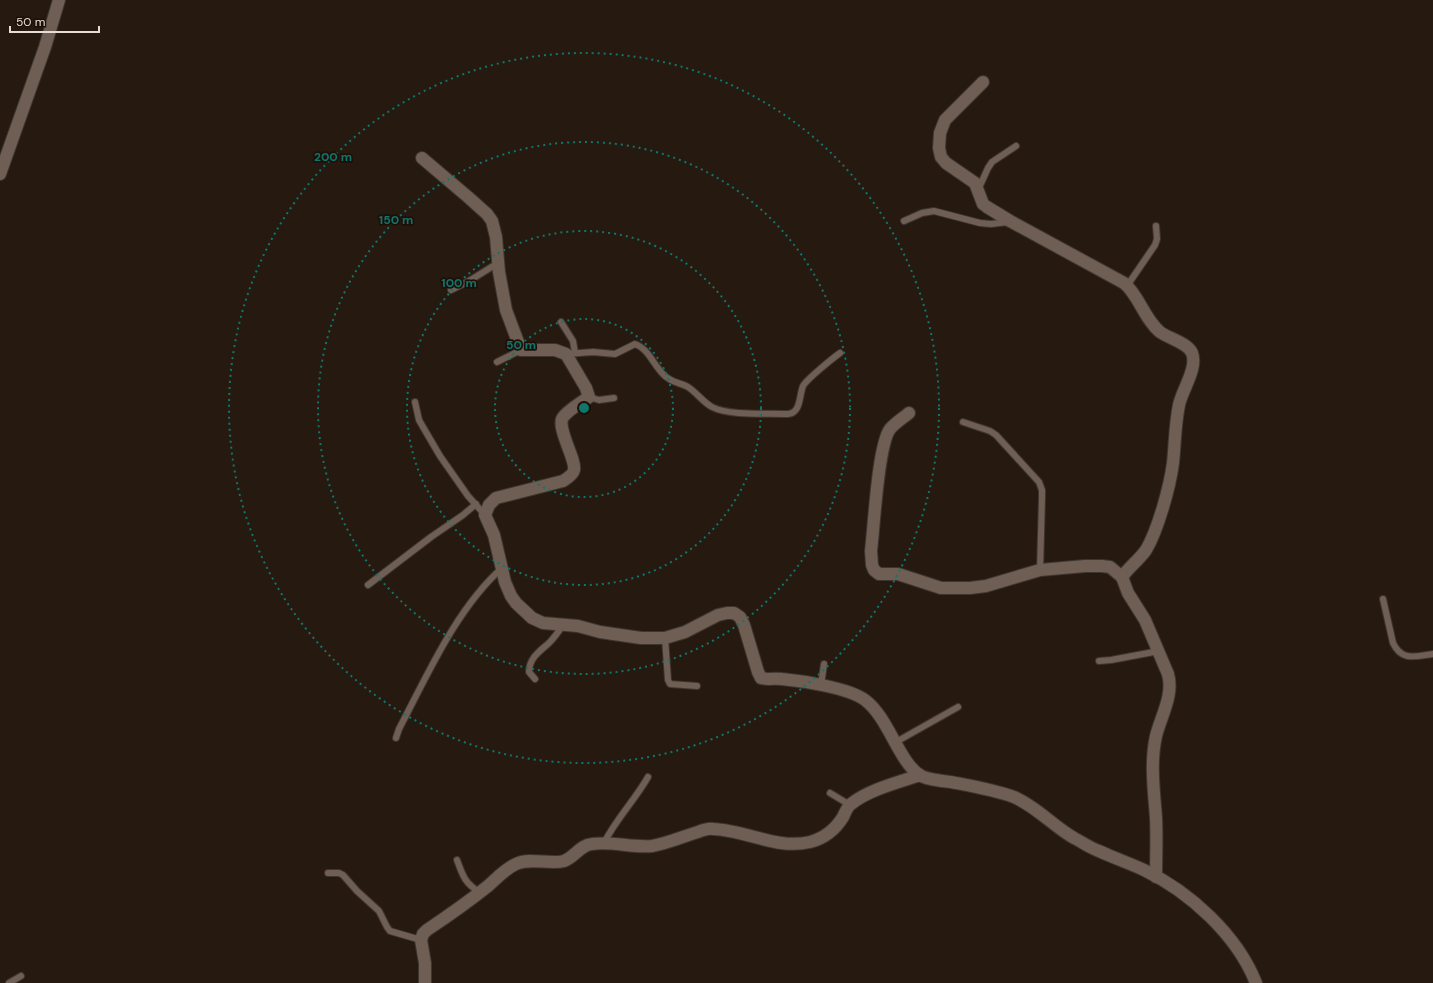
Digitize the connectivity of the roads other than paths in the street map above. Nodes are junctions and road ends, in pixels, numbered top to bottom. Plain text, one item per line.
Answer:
1 (59, 0) edge
2 (983, 82) dead end
3 (1016, 146) dead end
4 (422, 158) dead end
5 (0, 174) edge
6 (978, 190) junction
7 (904, 221) dead end
8 (1010, 221) junction
9 (1156, 226) dead end
10 (498, 263) junction
11 (1127, 286) junction
12 (451, 290) dead end
13 (561, 322) dead end
14 (521, 350) junction
15 (840, 352) dead end
16 (571, 353) junction
17 (497, 362) dead end
18 (589, 397) junction
19 (614, 398) dead end
20 (415, 402) dead end
21 (909, 412) dead end
22 (963, 422) dead end
23 (476, 504) junction
24 (485, 514) junction
25 (502, 568) junction
26 (1040, 570) junction
27 (1122, 577) junction
28 (368, 585) dead end
29 (1382, 599) dead end
30 (563, 624) junction
31 (665, 638) junction
32 (1159, 651) junction
33 (1433, 654) edge
34 (1099, 661) dead end
35 (824, 664) dead end
36 (535, 679) dead end
37 (821, 685) junction
38 (696, 686) dead end
39 (958, 707) dead end
40 (396, 738) dead end
41 (896, 742) junction
42 (920, 775) junction
43 (648, 777) dead end
44 (830, 793) dead end
45 (850, 805) junction
46 (604, 843) junction
47 (457, 860) dead end
48 (328, 873) dead end
49 (1156, 876) junction
50 (479, 892) junction
51 (421, 940) junction
52 (21, 976) dead end
53 (9, 983) edge
54 (425, 983) edge
55 (1256, 983) edge

1 - 5 street
2 - 6 street
3 - 6 lane
4 - 10 street
6 - 8 street
7 - 8 lane
8 - 11 street
9 - 11 lane
10 - 12 lane
10 - 14 street
11 - 27 street
13 - 16 lane
14 - 16 street
14 - 17 lane
15 - 16 lane
16 - 18 street
18 - 19 lane
18 - 24 street
20 - 23 lane
21 - 26 street
22 - 26 lane
23 - 24 lane
23 - 28 lane
24 - 25 street
25 - 30 street
25 - 40 lane
26 - 27 street
27 - 32 street
29 - 33 lane
30 - 31 street
30 - 36 lane
31 - 37 street
31 - 38 lane
32 - 34 lane
32 - 49 street
35 - 37 lane
37 - 41 street
39 - 41 lane
41 - 42 street
42 - 45 street
42 - 49 street
43 - 46 lane
44 - 45 lane
45 - 46 street
46 - 50 street
47 - 50 lane
48 - 51 lane
49 - 55 street
50 - 51 street
51 - 54 street
52 - 53 lane

